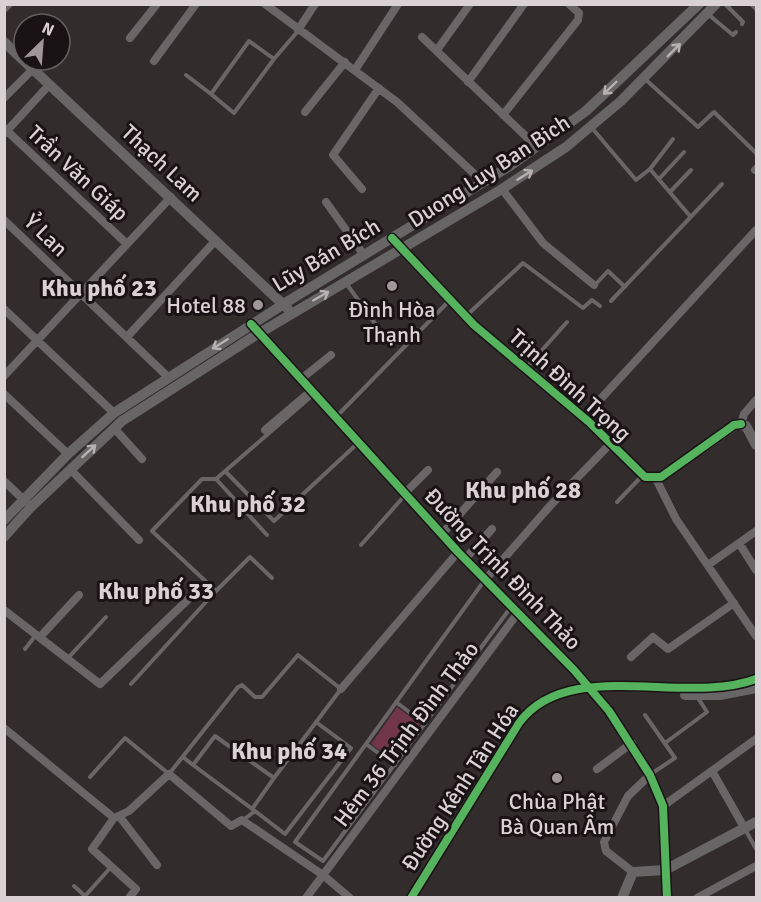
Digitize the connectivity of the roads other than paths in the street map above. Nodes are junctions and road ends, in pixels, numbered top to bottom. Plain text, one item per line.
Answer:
1 (9, 4) edge
2 (157, 4) edge
3 (196, 4) edge
4 (265, 4) edge
5 (315, 4) edge
6 (398, 4) edge
7 (470, 4) edge
8 (524, 4) edge
9 (569, 4) edge
10 (699, 4) edge
11 (717, 4) edge
12 (725, 4) edge
13 (751, 4) edge
14 (4, 9) edge
15 (756, 9) edge
16 (708, 14) junction
17 (742, 24) dead end
18 (298, 30) junction
19 (736, 32) dead end
20 (422, 37) dead end
21 (130, 38) dead end
22 (437, 50) junction
23 (274, 60) junction
24 (154, 61) dead end
25 (345, 62) junction
26 (632, 67) junction
27 (355, 70) junction
28 (30, 72) edge
29 (36, 72) edge
30 (186, 75) dead end
31 (644, 78) junction
32 (468, 82) junction
33 (50, 85) junction
34 (379, 88) junction
35 (212, 94) junction
36 (4, 98) edge
37 (305, 112) dead end
38 (503, 115) junction
39 (592, 127) junction
40 (5, 131) edge
41 (673, 139) dead end
42 (537, 147) junction
43 (684, 152) dead end
44 (756, 153) edge
45 (650, 169) junction
46 (691, 170) dead end
47 (659, 180) junction
48 (483, 182) junction
49 (722, 184) dead end
50 (362, 189) dead end
51 (502, 189) junction
52 (670, 192) junction
53 (171, 197) junction
54 (326, 202) dead end
55 (690, 216) junction
56 (4, 220) edge
57 (756, 230) edge
58 (392, 238) junction
59 (216, 240) junction
60 (127, 244) junction
61 (401, 249) junction
62 (364, 255) junction
63 (345, 282) junction
64 (594, 285) joint
65 (625, 287) junction
66 (81, 293) junction
67 (450, 300) junction
68 (611, 302) dead end
69 (283, 304) junction
70 (600, 306) dead end
71 (4, 309) edge
72 (293, 313) junction
73 (465, 316) junction
74 (567, 322) dead end
75 (251, 324) junction
76 (376, 325) dead end
77 (259, 334) junction
78 (127, 338) junction
79 (38, 340) junction
80 (331, 355) dead end
81 (527, 367) junction
82 (4, 376) edge
83 (168, 376) junction
84 (301, 379) junction
85 (313, 392) junction
86 (4, 394) edge
87 (756, 400) edge
88 (114, 413) junction
89 (584, 417) junction
90 (336, 418) junction
91 (741, 424) junction
92 (114, 428) junction
93 (265, 430) dead end
94 (359, 442) junction
95 (611, 443) junction
96 (756, 445) edge
97 (68, 454) junction
98 (142, 459) dead end
99 (70, 469) junction
100 (428, 470) dead end
101 (225, 471) junction
102 (497, 472) dead end
103 (642, 475) junction
104 (216, 479) junction
105 (656, 479) junction
106 (4, 481) edge
107 (406, 493) junction
108 (617, 502) dead end
109 (28, 503) junction
110 (4, 520) edge
111 (492, 529) dead end
112 (756, 531) edge
113 (441, 534) junction
114 (267, 535) dead end
115 (4, 537) edge
116 (139, 540) dead end
117 (739, 543) junction
118 (361, 545) dead end
119 (458, 552) junction
120 (465, 559) junction
121 (708, 565) junction
122 (756, 570) edge
123 (272, 578) dead end
124 (485, 580) junction
125 (200, 588) dead end
126 (216, 591) junction
127 (80, 595) dead end
128 (734, 603) junction
129 (511, 607) junction
130 (4, 610) edge
131 (517, 614) junction
132 (106, 617) dead end
133 (38, 636) junction
134 (756, 636) edge
135 (25, 649) dead end
136 (631, 657) dead end
137 (68, 658) junction
138 (756, 679) edge
139 (131, 684) dead end
140 (756, 688) edge
141 (592, 691) junction
142 (339, 692) junction
143 (696, 695) junction
144 (396, 702) junction
145 (645, 715) dead end
146 (316, 722) junction
147 (425, 724) junction
148 (4, 728) edge
149 (756, 739) edge
150 (632, 743) junction
151 (665, 743) junction
152 (366, 744) junction
153 (183, 757) junction
154 (193, 765) junction
155 (395, 765) junction
156 (597, 769) dead end
157 (712, 771) junction
158 (169, 774) junction
159 (651, 775) junction
160 (90, 777) dead end
161 (274, 778) junction
162 (663, 806) junction
163 (253, 810) junction
164 (117, 817) junction
165 (242, 820) junction
166 (756, 822) edge
167 (745, 829) junction
168 (756, 849) edge
169 (157, 865) dead end
170 (112, 866) junction
171 (756, 866) edge
172 (665, 870) junction
173 (633, 872) junction
174 (323, 875) junction
175 (74, 886) dead end
176 (85, 897) edge
177 (129, 897) edge
178 (306, 897) edge
179 (350, 897) edge
180 (411, 897) edge
181 (419, 897) edge
182 (622, 897) edge
183 (667, 897) edge
184 (697, 897) edge

1 - 14 street
2 - 21 street
3 - 24 street
4 - 18 street
5 - 18 street
6 - 27 street
7 - 22 street
8 - 32 street
9 - 38 street
10 - 26 street, Lũy Bán Bích
11 - 16 street, Duong Luy Ban Bich
12 - 17 lane
13 - 15 lane
16 - 19 lane
31 -> 16 street, Duong Luy Ban Bich
18 - 23 lane
18 - 25 street
20 - 22 street
22 - 32 street
23 - 35 lane
23 - 35 lane
25 - 27 street
25 - 37 street
26 - 31 street
26 -> 42 street, Lũy Bán Bích
27 - 34 street
28 - 36 street
29 - 33 street, Thạch Lam
30 - 35 lane
31 - 39 street, Duong Luy Ban Bich
31 - 44 lane
32 - 38 street
33 - 40 street
33 - 53 street, Thạch Lam
34 - 48 street
34 - 50 street
38 - 42 street
39 - 45 lane
51 -> 39 street, Duong Luy Ban Bich
40 - 60 street, Trần Văn Giáp
41 - 45 lane
42 - 48 street, Lũy Bán Bích
43 - 47 lane
45 - 47 lane
46 - 52 lane
47 - 52 lane
48 - 58 street, Lũy Bán Bích
49 - 55 lane
51 - 61 street, Duong Luy Ban Bich
51 - 64 street
52 - 55 lane
53 - 59 street, Thạch Lam
53 - 60 street
54 - 62 street
55 - 65 lane
56 - 66 street, Ỷ Lan
57 - 89 street
58 - 61 street, Trịnh Đình Trọng
58 - 62 street, Lũy Bán Bích
59 - 69 street, Thạch Lam
59 - 78 street
60 - 66 street
61 - 63 street, Duong Luy Ban Bich
61 - 67 street, Trịnh Đình Trọng
62 - 69 street, Lũy Bán Bích
72 -> 63 street, Duong Luy Ban Bich
63 - 76 lane
64 - 65 lane
65 - 68 lane
66 - 78 street, Ỷ Lan
66 - 79 street
67 - 73 street, Trịnh Đình Trọng
67 - 90 lane
69 - 72 street, Thạch Lam
69 - 75 street, Lũy Bán Bích
70 - 73 lane
71 - 79 street
72 - 77 street, Duong Luy Ban Bich
73 - 81 street, Trịnh Đình Trọng
74 - 81 lane
75 - 77 street, Đường Trịnh Đình Thảo
75 -> 83 street, Lũy Bán Bích
77 - 84 street, Đường Trịnh Đình Thảo
77 - 92 street, Duong Luy Ban Bich
78 - 83 street, Ỷ Lan
79 - 82 street
79 - 88 street
80 - 84 street
81 - 89 street, Trịnh Đình Trọng
83 - 88 street, Lũy Bán Bích
84 - 85 street, Đường Trịnh Đình Thảo
85 - 90 street, Đường Trịnh Đình Thảo
85 - 93 street
85 - 101 lane
86 - 97 street
87 - 91 street
88 - 97 street, Lũy Bán Bích
89 - 95 street, Trịnh Đình Trọng
90 - 94 street, Đường Trịnh Đình Thảo
91 - 96 street
91 - 105 street
92 - 98 street
99 -> 92 street, Duong Luy Ban Bich
94 - 101 lane
94 - 107 street, Đường Trịnh Đình Thảo
95 - 103 street, Trịnh Đình Trọng
95 - 124 street
97 - 109 street, Lũy Bán Bích
99 - 109 street, Duong Luy Ban Bich
99 - 116 street
100 - 107 street
101 - 104 lane
102 - 113 street
103 - 105 street, Trịnh Đình Trọng
103 - 108 lane
104 - 114 lane
104 - 126 lane
105 - 121 street
106 - 109 street
107 - 113 street, Đường Trịnh Đình Thảo
107 - 118 lane
109 - 110 street, Lũy Bán Bích
109 - 115 street, Duong Luy Ban Bich
111 - 120 street
112 - 117 street
113 - 119 street, Đường Trịnh Đình Thảo
117 - 121 street
117 - 122 street
119 - 120 street, Đường Trịnh Đình Thảo
119 - 142 street
120 - 124 street, Đường Trịnh Đình Thảo
121 - 128 street
123 - 126 lane
124 - 129 street, Đường Trịnh Đình Thảo
124 - 144 lane
125 - 137 street
126 - 139 lane
127 - 133 street
128 - 134 street
128 - 136 street
129 - 131 street, Đường Trịnh Đình Thảo
129 - 147 lane
130 - 133 street
131 - 141 street, Đường Trịnh Đình Thảo
131 - 174 street, Hẻm 36 Trịnh Đình Thảo
132 - 137 lane
133 - 135 lane
133 - 137 street
138 - 141 street, Đường Kênh Tân Hóa
140 - 143 street, Đường Kênh Tân Hóa
141 - 143 street, Đường Kênh Tân Hóa
141 - 150 street, Đường Trịnh Đình Thảo
141 - 180 street, Đường Kênh Tân Hóa
141 - 181 street, Đường Kênh Tân Hóa
142 - 146 lane
142 - 153 lane
143 - 151 lane
144 - 147 lane
144 - 152 lane
145 - 151 lane
146 - 161 lane
146 - 163 lane
147 - 155 lane
148 - 164 street
149 - 157 street
150 - 156 street
150 - 159 street, Đường Trịnh Đình Thảo
151 - 159 lane
152 - 155 lane
152 - 155 lane
153 - 154 lane
153 - 158 lane
154 - 161 lane
154 - 163 lane
157 - 162 street
157 - 167 street
158 - 160 lane
158 - 164 street
158 - 165 street
159 - 162 street, Đường Trịnh Đình Thảo
159 - 173 street
161 - 163 lane
162 - 172 street, Đường Trịnh Đình Thảo
163 - 165 lane
164 - 169 street
164 - 170 street
165 - 174 street
166 - 167 street
167 - 168 lane
167 - 172 street
170 - 176 lane
170 - 177 street
171 - 184 street
172 - 173 street
172 - 183 street, Đường Trịnh Đình Thảo
173 - 182 street
174 - 178 street, Hẻm 36 Trịnh Đình Thảo
174 - 179 street
175 - 176 lane

